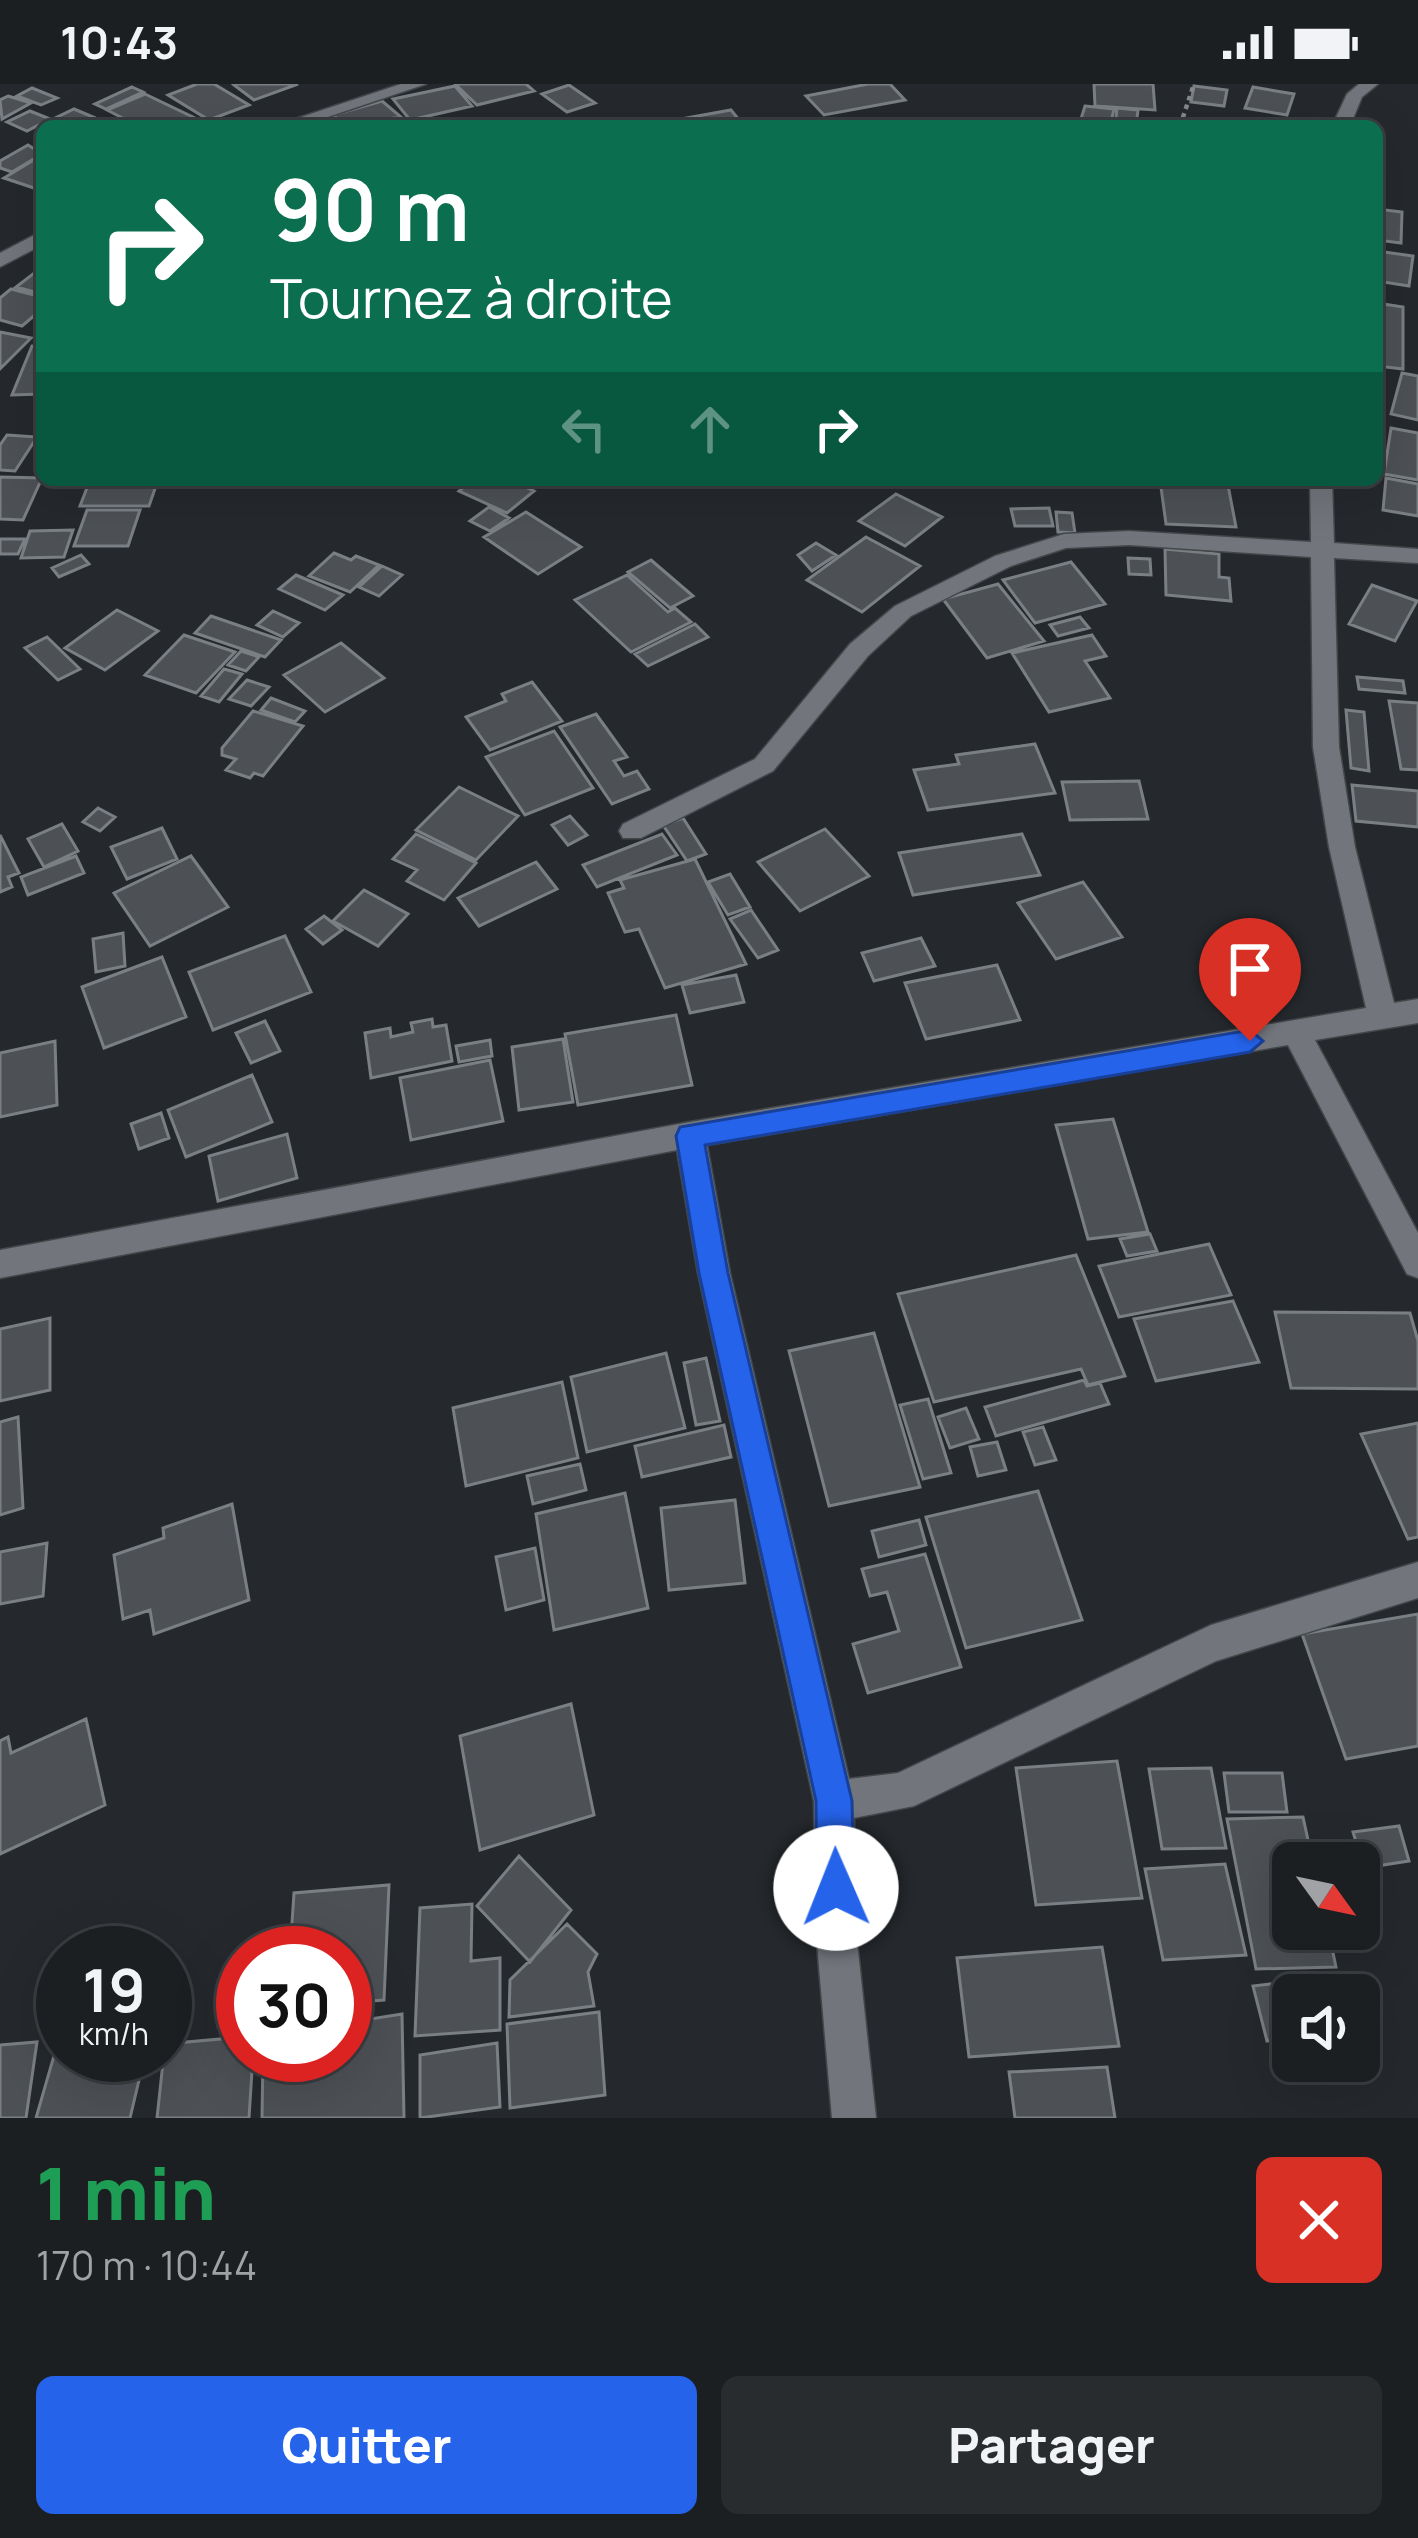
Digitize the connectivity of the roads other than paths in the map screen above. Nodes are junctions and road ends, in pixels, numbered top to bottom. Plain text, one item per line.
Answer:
1 (418, 84) edge
2 (1370, 84) edge
3 (302, 120) edge
4 (1344, 120) edge
5 (36, 240) edge
6 (0, 261) edge
7 (1321, 486) edge
8 (1322, 547) junction
9 (1418, 556) edge
10 (632, 831) dead end
11 (1418, 1011) edge
12 (1382, 1014) junction
13 (1296, 1033) junction
14 (690, 1136) junction
15 (0, 1264) edge
16 (1418, 1264) edge
17 (1418, 1580) edge
18 (834, 1801) junction
19 (854, 2118) edge

1 - 3 street
2 - 4 street
5 - 6 street
7 - 8 street
8 - 9 street
8 - 10 street
8 - 12 street
11 - 12 street
12 - 13 street
13 - 14 street
13 - 16 street
14 - 15 street
14 - 18 street
17 - 18 street
18 - 19 street

